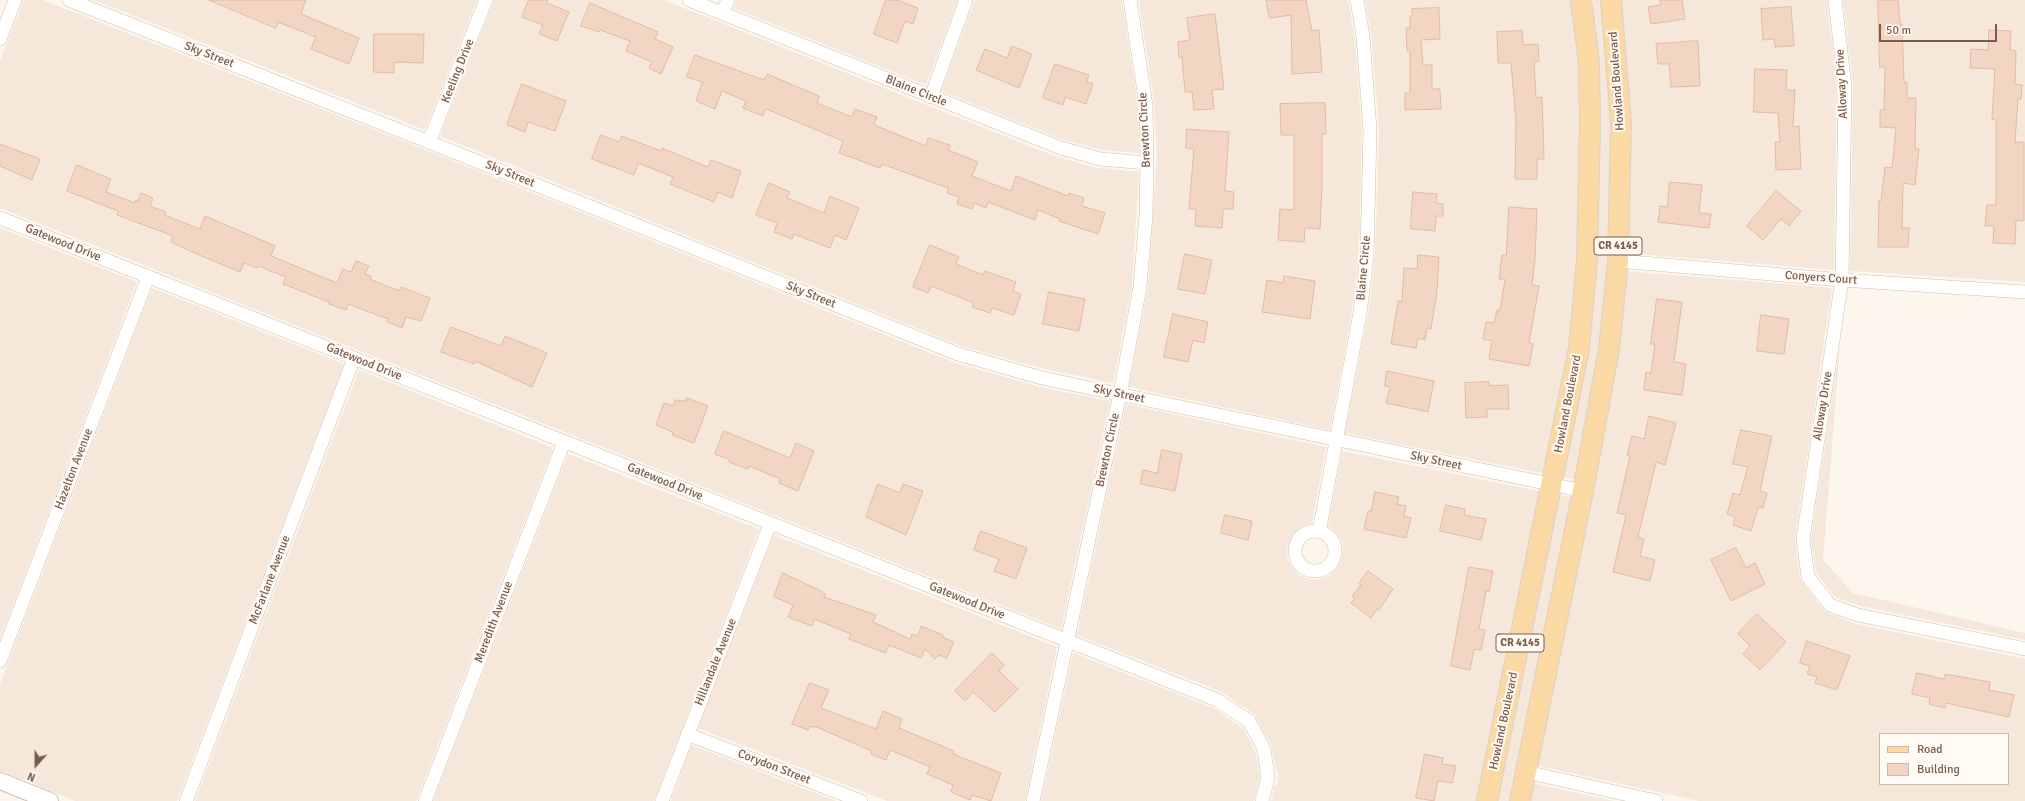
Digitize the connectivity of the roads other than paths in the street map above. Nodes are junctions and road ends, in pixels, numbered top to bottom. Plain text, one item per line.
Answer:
1 (15, 0) edge
2 (69, 0) edge
3 (486, 0) edge
4 (689, 0) edge
5 (728, 0) edge
6 (966, 0) edge
7 (1130, 0) edge
8 (1357, 0) edge
9 (1581, 0) edge
10 (1611, 0) edge
11 (1835, 0) edge
12 (722, 13) junction
13 (0, 39) edge
14 (931, 96) junction
15 (429, 142) junction
16 (1147, 163) junction
17 (0, 218) edge
18 (1618, 261) junction
19 (148, 277) junction
20 (1842, 280) junction
21 (2025, 292) edge
22 (354, 358) junction
23 (1120, 394) junction
24 (1336, 440) junction
25 (564, 442) junction
26 (1553, 484) junction
27 (1583, 490) junction
28 (770, 524) junction
29 (1319, 532) dead end
30 (1067, 641) junction
31 (2025, 649) edge
32 (0, 661) edge
33 (687, 734) junction
34 (1526, 772) junction
35 (0, 781) edge
36 (50, 801) edge
37 (186, 801) edge
38 (424, 801) edge
39 (662, 801) edge
40 (861, 801) edge
41 (1033, 801) edge
42 (1262, 801) edge
43 (1487, 801) edge
44 (1520, 801) edge
45 (1656, 801) edge

1 - 13 street
2 - 15 street, Sky Street
3 - 15 street, Keeling Drive
4 - 12 street, Blaine Circle
5 - 12 street
6 - 14 street
7 - 16 street, Brewton Circle
8 - 24 street, Blaine Circle
9 - 26 main road, Howland Boulevard / CR 4145
10 - 18 main road, Howland Boulevard / CR 4145
11 - 20 street, Alloway Drive
12 - 14 street, Blaine Circle
14 - 16 street, Blaine Circle
15 - 23 street, Sky Street
16 - 23 street, Brewton Circle
17 - 19 street, Gatewood Drive
18 - 20 street, Conyers Court
18 - 27 main road, Howland Boulevard / CR 4145
19 - 22 street, Gatewood Drive
19 - 32 street, Hazelton Avenue
20 - 21 street, Conyers Court
20 - 31 street, Alloway Drive
22 - 25 street, Gatewood Drive
22 - 37 street, McFarlane Avenue
23 - 24 street, Sky Street
23 - 30 street, Brewton Circle
24 - 26 street, Sky Street
24 - 29 street, Blaine Circle
25 - 28 street, Gatewood Drive
25 - 38 street, Meredith Avenue
26 - 27 street, Sky Street
26 - 43 main road, Howland Boulevard / CR 4145
27 - 34 main road, Howland Boulevard / CR 4145
28 - 30 street, Gatewood Drive
28 - 33 street, Hillandale Avenue
30 - 41 street, Brewton Circle
30 - 42 street, Gatewood Drive
33 - 39 street, Hillandale Avenue
33 - 40 street, Corydon Street
34 - 44 main road, Howland Boulevard / CR 4145
34 - 45 street
35 - 36 street

